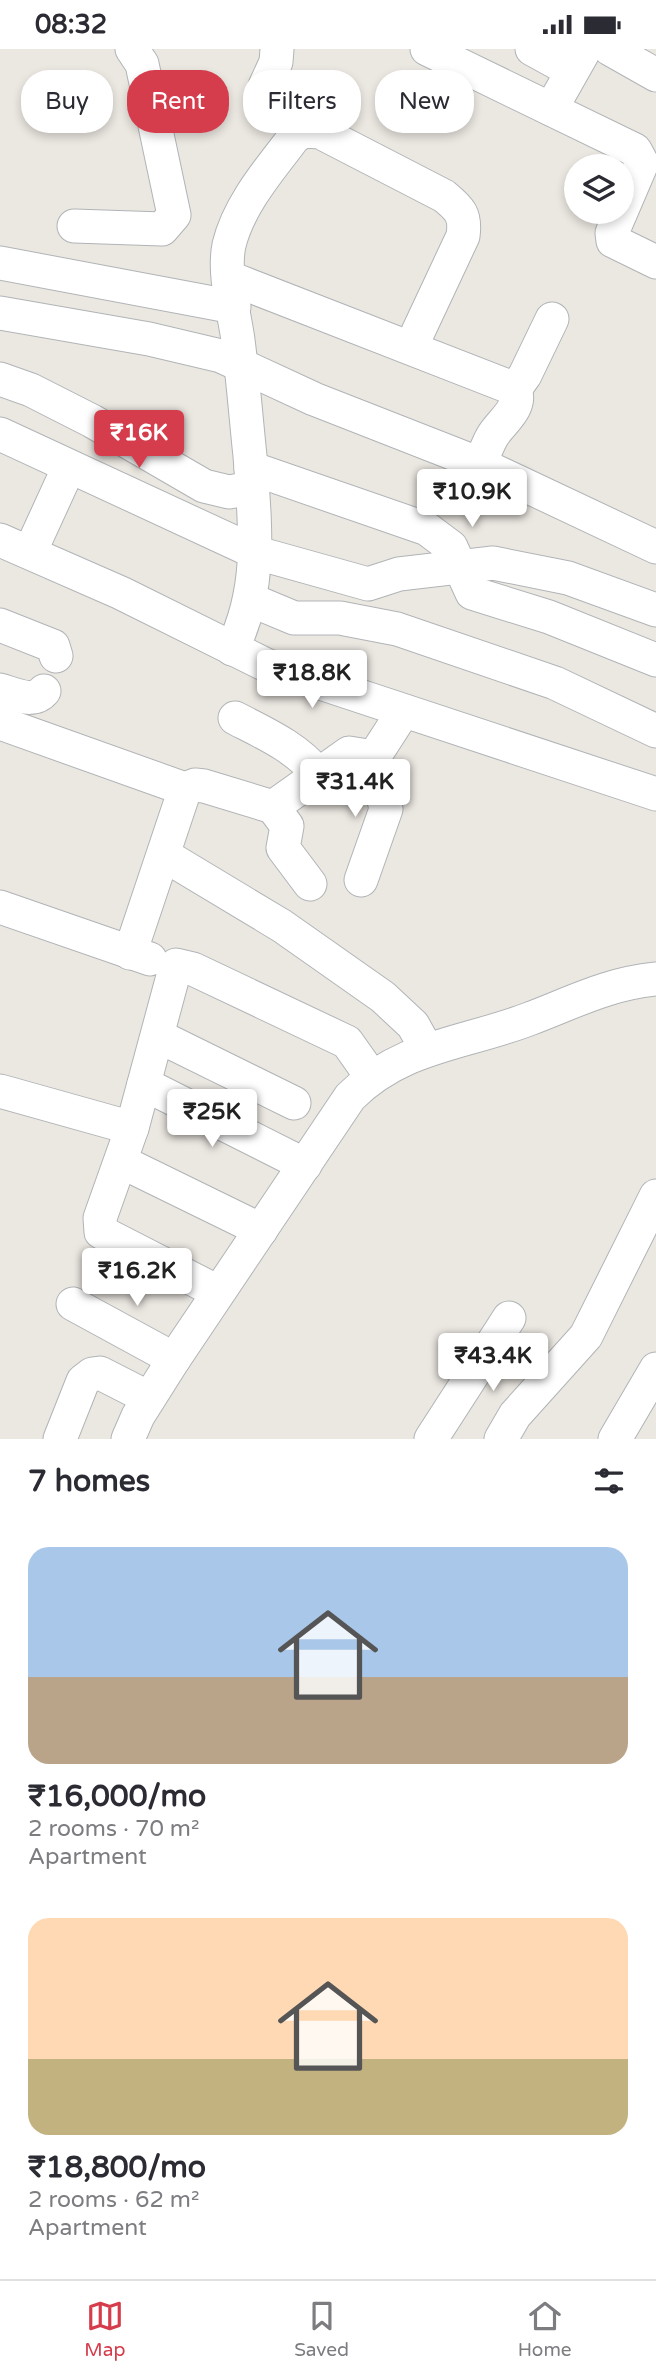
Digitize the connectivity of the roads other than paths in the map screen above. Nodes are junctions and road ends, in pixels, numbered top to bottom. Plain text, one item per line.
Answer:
1 (132, 49) edge
2 (276, 49) edge
3 (427, 49) edge
4 (532, 49) edge
5 (610, 49) edge
6 (578, 60) edge
7 (272, 70) edge
8 (656, 75) edge
9 (551, 109) junction
10 (74, 226) dead end
11 (656, 262) edge
12 (0, 263) edge
13 (232, 292) junction
14 (0, 313) edge
15 (552, 319) dead end
16 (411, 347) junction
17 (241, 364) junction
18 (0, 379) edge
19 (515, 389) junction
20 (0, 434) edge
21 (480, 464) junction
22 (69, 467) junction
23 (251, 478) junction
24 (15, 546) edge
25 (656, 547) edge
26 (257, 553) junction
27 (461, 566) junction
28 (375, 584) junction
29 (251, 600) junction
30 (656, 610) edge
31 (0, 625) edge
32 (381, 625) junction
33 (232, 649) junction
34 (56, 656) dead end
35 (656, 660) edge
36 (0, 690) edge
37 (44, 691) dead end
38 (403, 712) junction
39 (234, 718) dead end
40 (0, 723) edge
41 (656, 731) edge
42 (374, 757) junction
43 (319, 775) junction
44 (185, 789) junction
45 (656, 794) edge
46 (273, 807) junction
47 (164, 855) junction
48 (361, 880) dead end
49 (310, 884) dead end
50 (0, 907) edge
51 (130, 953) junction
52 (176, 965) junction
53 (656, 979) edge
54 (158, 1036) junction
55 (427, 1050) junction
56 (371, 1076) junction
57 (144, 1084) junction
58 (0, 1091) edge
59 (294, 1103) dead end
60 (132, 1128) junction
61 (122, 1162) junction
62 (305, 1165) junction
63 (656, 1196) edge
64 (261, 1230) junction
65 (218, 1292) junction
66 (73, 1304) dead end
67 (509, 1318) dead end
68 (174, 1359) junction
69 (656, 1369) edge
70 (149, 1398) junction
71 (60, 1439) edge
72 (128, 1439) edge
73 (431, 1439) edge
74 (501, 1439) edge
75 (615, 1439) edge

1 - 10 street
2 - 7 street
3 - 9 street
4 - 6 street
5 - 8 street
6 - 9 street
9 - 11 street
12 - 13 street
13 - 16 street
13 - 16 street
13 - 17 street
14 - 17 street
15 - 19 street
16 - 19 street
17 - 21 street
17 - 23 street
18 - 23 street
19 - 21 street
20 - 22 street
21 - 25 street
22 - 24 street
22 - 26 street
23 - 26 street
23 - 27 street
24 - 33 street
26 - 28 street
26 - 29 street
27 - 28 street
27 - 30 street
27 - 35 street
28 - 32 street
29 - 32 street
29 - 33 street
31 - 34 street
32 - 41 street
33 - 38 street
36 - 37 street
38 - 42 street
38 - 45 street
39 - 43 street
40 - 44 street
42 - 43 street
42 - 48 street
43 - 46 street
44 - 46 street
44 - 47 street
46 - 49 street
47 - 51 street
47 - 55 street
50 - 51 street
51 - 52 street
52 - 54 street
52 - 56 street
53 - 55 street
54 - 57 street
54 - 59 street
55 - 56 street
56 - 62 street
57 - 60 street
57 - 62 street
58 - 60 street
60 - 61 street
61 - 64 street
61 - 65 street
62 - 64 street
63 - 74 street
64 - 65 street
65 - 68 street
66 - 68 street
67 - 73 street
68 - 70 street
69 - 75 street
70 - 71 street
70 - 72 street

